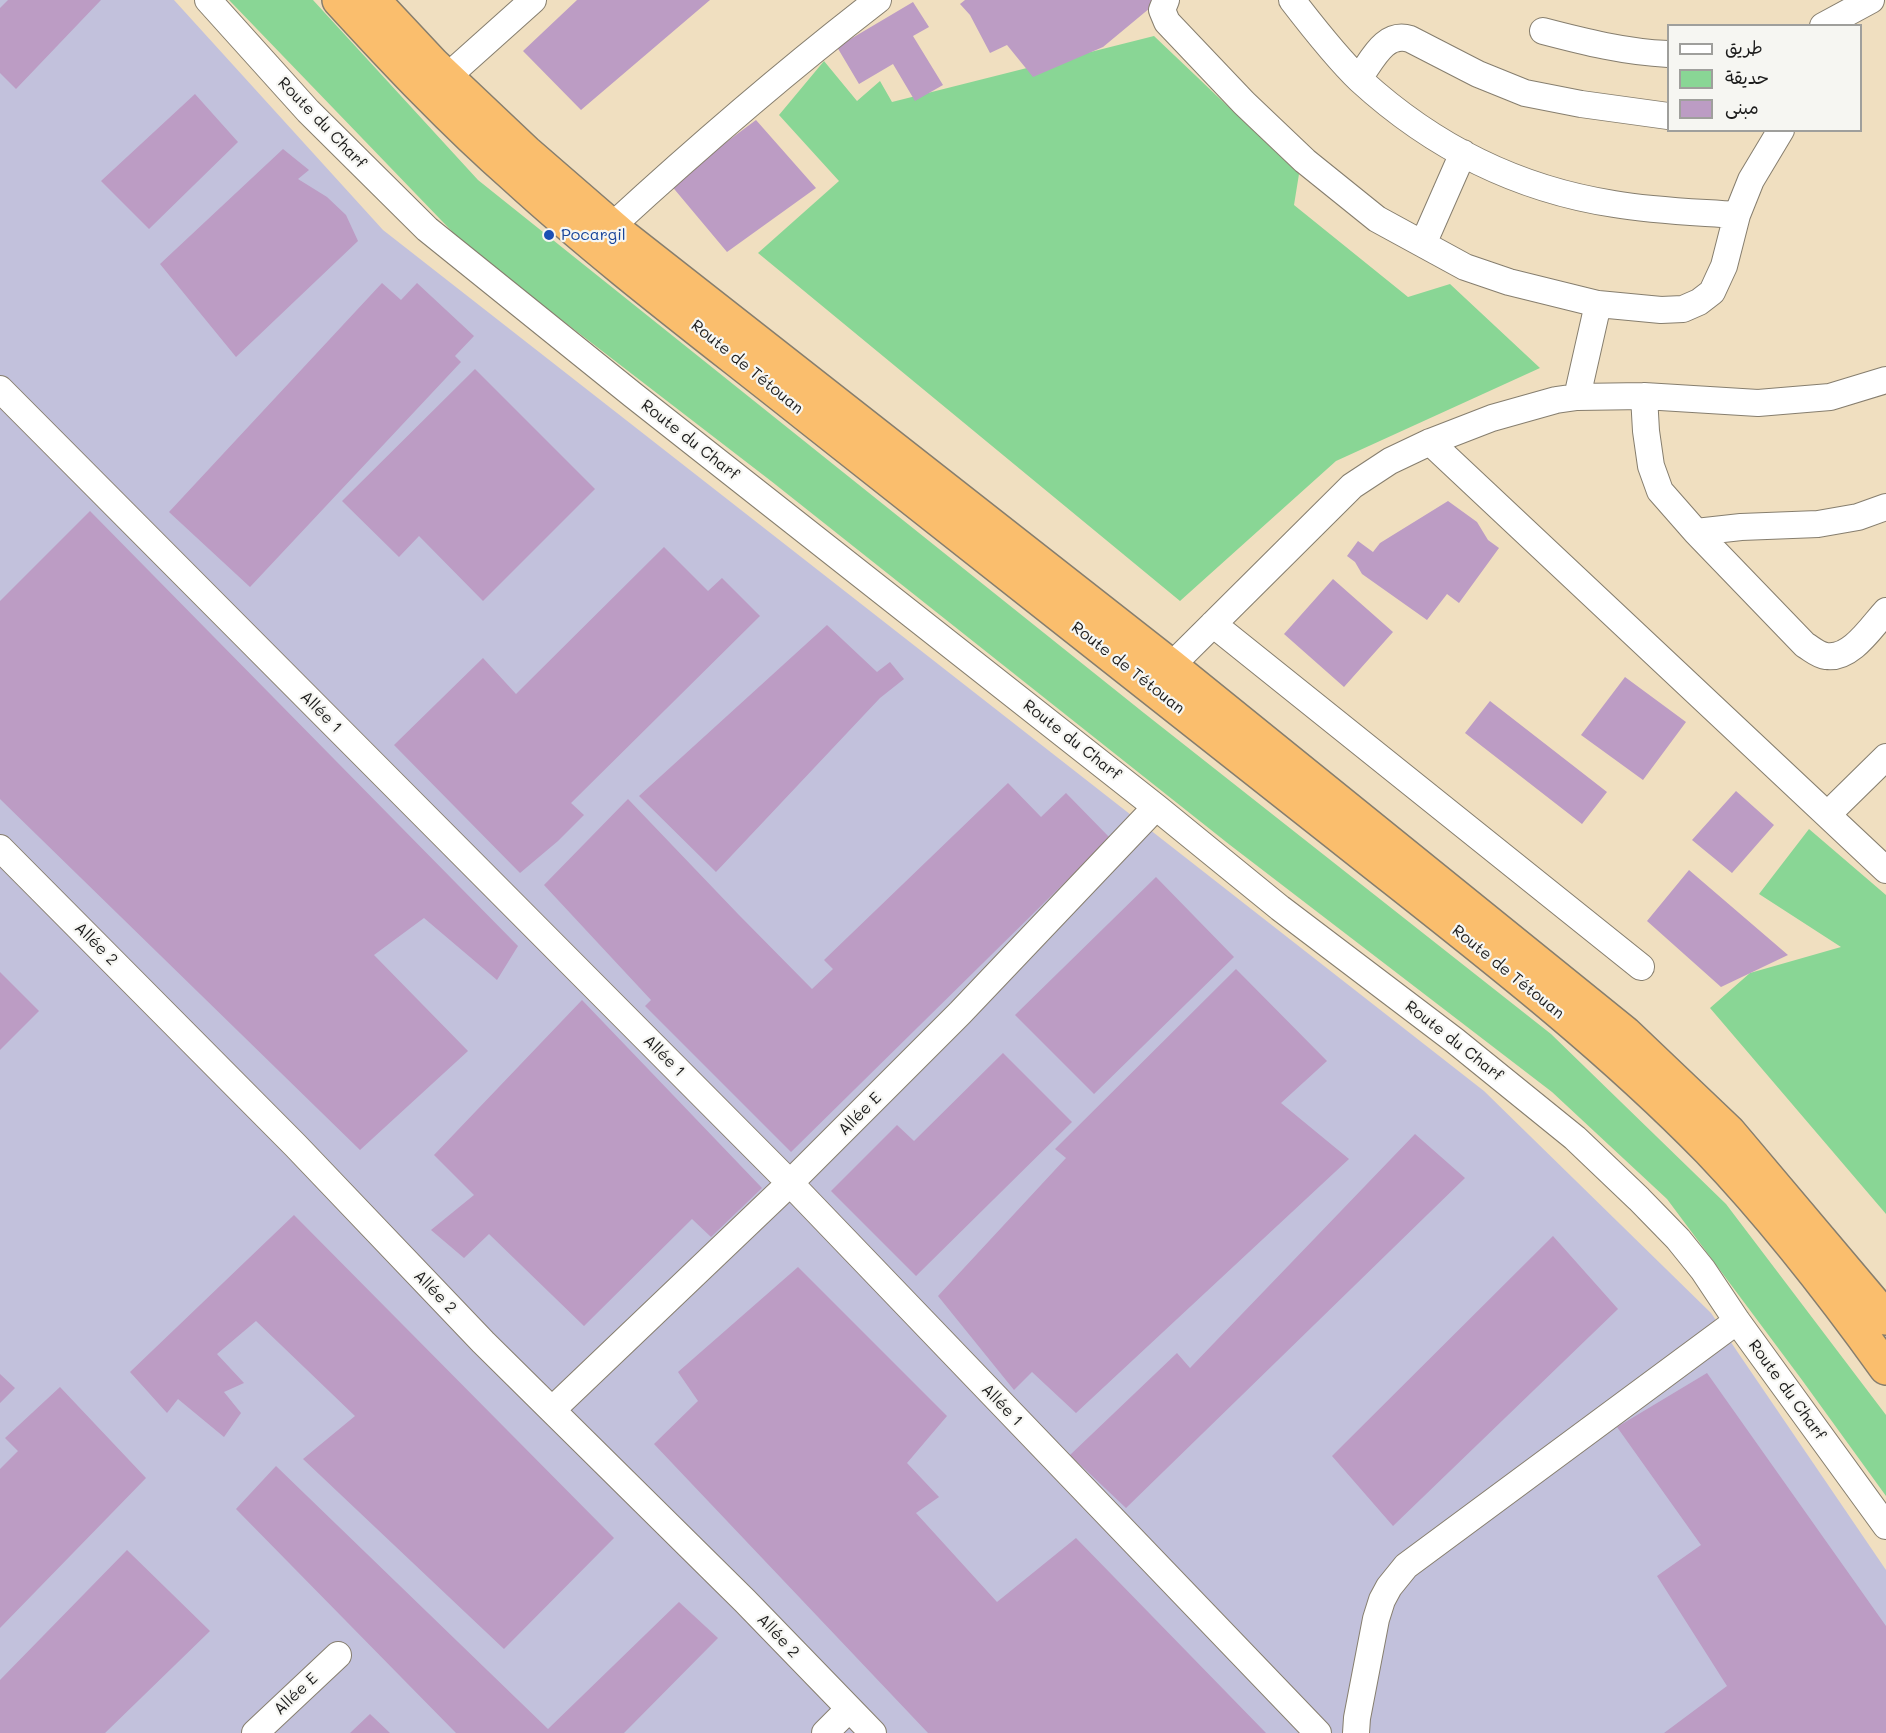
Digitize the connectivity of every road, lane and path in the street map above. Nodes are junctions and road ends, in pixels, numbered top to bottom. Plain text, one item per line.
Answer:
1 (208, 0) edge
2 (339, 0) edge
3 (374, 0) edge
4 (533, 0) edge
5 (878, 0) edge
6 (1166, 0) edge
7 (1292, 0) edge
8 (1860, 11) edge
9 (1827, 24) edge
10 (1544, 31) dead end
11 (1667, 54) edge
12 (447, 77) junction
13 (1359, 78) junction
14 (1667, 116) edge
15 (1779, 132) edge
16 (1463, 153) junction
17 (1737, 215) junction
18 (612, 226) junction
19 (1423, 244) junction
20 (1598, 304) junction
21 (1886, 380) edge
22 (0, 389) edge
23 (1644, 396) junction
24 (1577, 397) junction
25 (1431, 442) junction
26 (1886, 507) edge
27 (1695, 532) junction
28 (1886, 611) edge
29 (1213, 624) junction
30 (1171, 666) junction
31 (1886, 757) edge
32 (1156, 807) junction
33 (1828, 814) junction
34 (0, 848) edge
35 (1886, 870) edge
36 (1641, 967) dead end
37 (790, 1184) junction
38 (1883, 1308) edge
39 (1737, 1321) junction
40 (1886, 1368) edge
41 (552, 1410) junction
42 (1886, 1526) edge
43 (338, 1655) dead end
44 (848, 1710) junction
45 (255, 1733) edge
46 (825, 1733) edge
47 (873, 1733) edge
48 (1318, 1733) edge
49 (1356, 1733) edge

1 - 32 street, Route du Charf
2 - 40 highway, Route de Tétouan
3 - 12 highway, Route de Tétouan
4 - 12 street
5 - 18 street
6 - 19 street
7 - 13 street
8 - 9 street
10 - 11 street
12 - 18 highway, Route de Tétouan
13 - 14 street
13 - 16 street
15 - 17 street
16 - 17 street
16 - 19 street
17 - 20 street
18 - 30 highway, Route de Tétouan
19 - 20 street
20 - 24 street
21 - 23 street
22 - 37 street, Allée 1
23 - 24 street
23 - 27 street
24 - 25 street
25 - 29 street
25 - 33 street
26 - 27 street
27 - 28 street
29 - 30 street
29 - 36 street
30 - 38 highway, Route de Tétouan
31 - 33 street
32 - 37 street, Allée E
32 - 39 street, Route du Charf
33 - 35 street
34 - 41 street, Allée 2
37 - 41 street, Allée E
37 - 48 street, Allée 1
39 - 42 street, Route du Charf
39 - 49 street
41 - 44 street, Allée 2
43 - 45 street, Allée E
44 - 46 street
44 - 47 street, Allée 2

